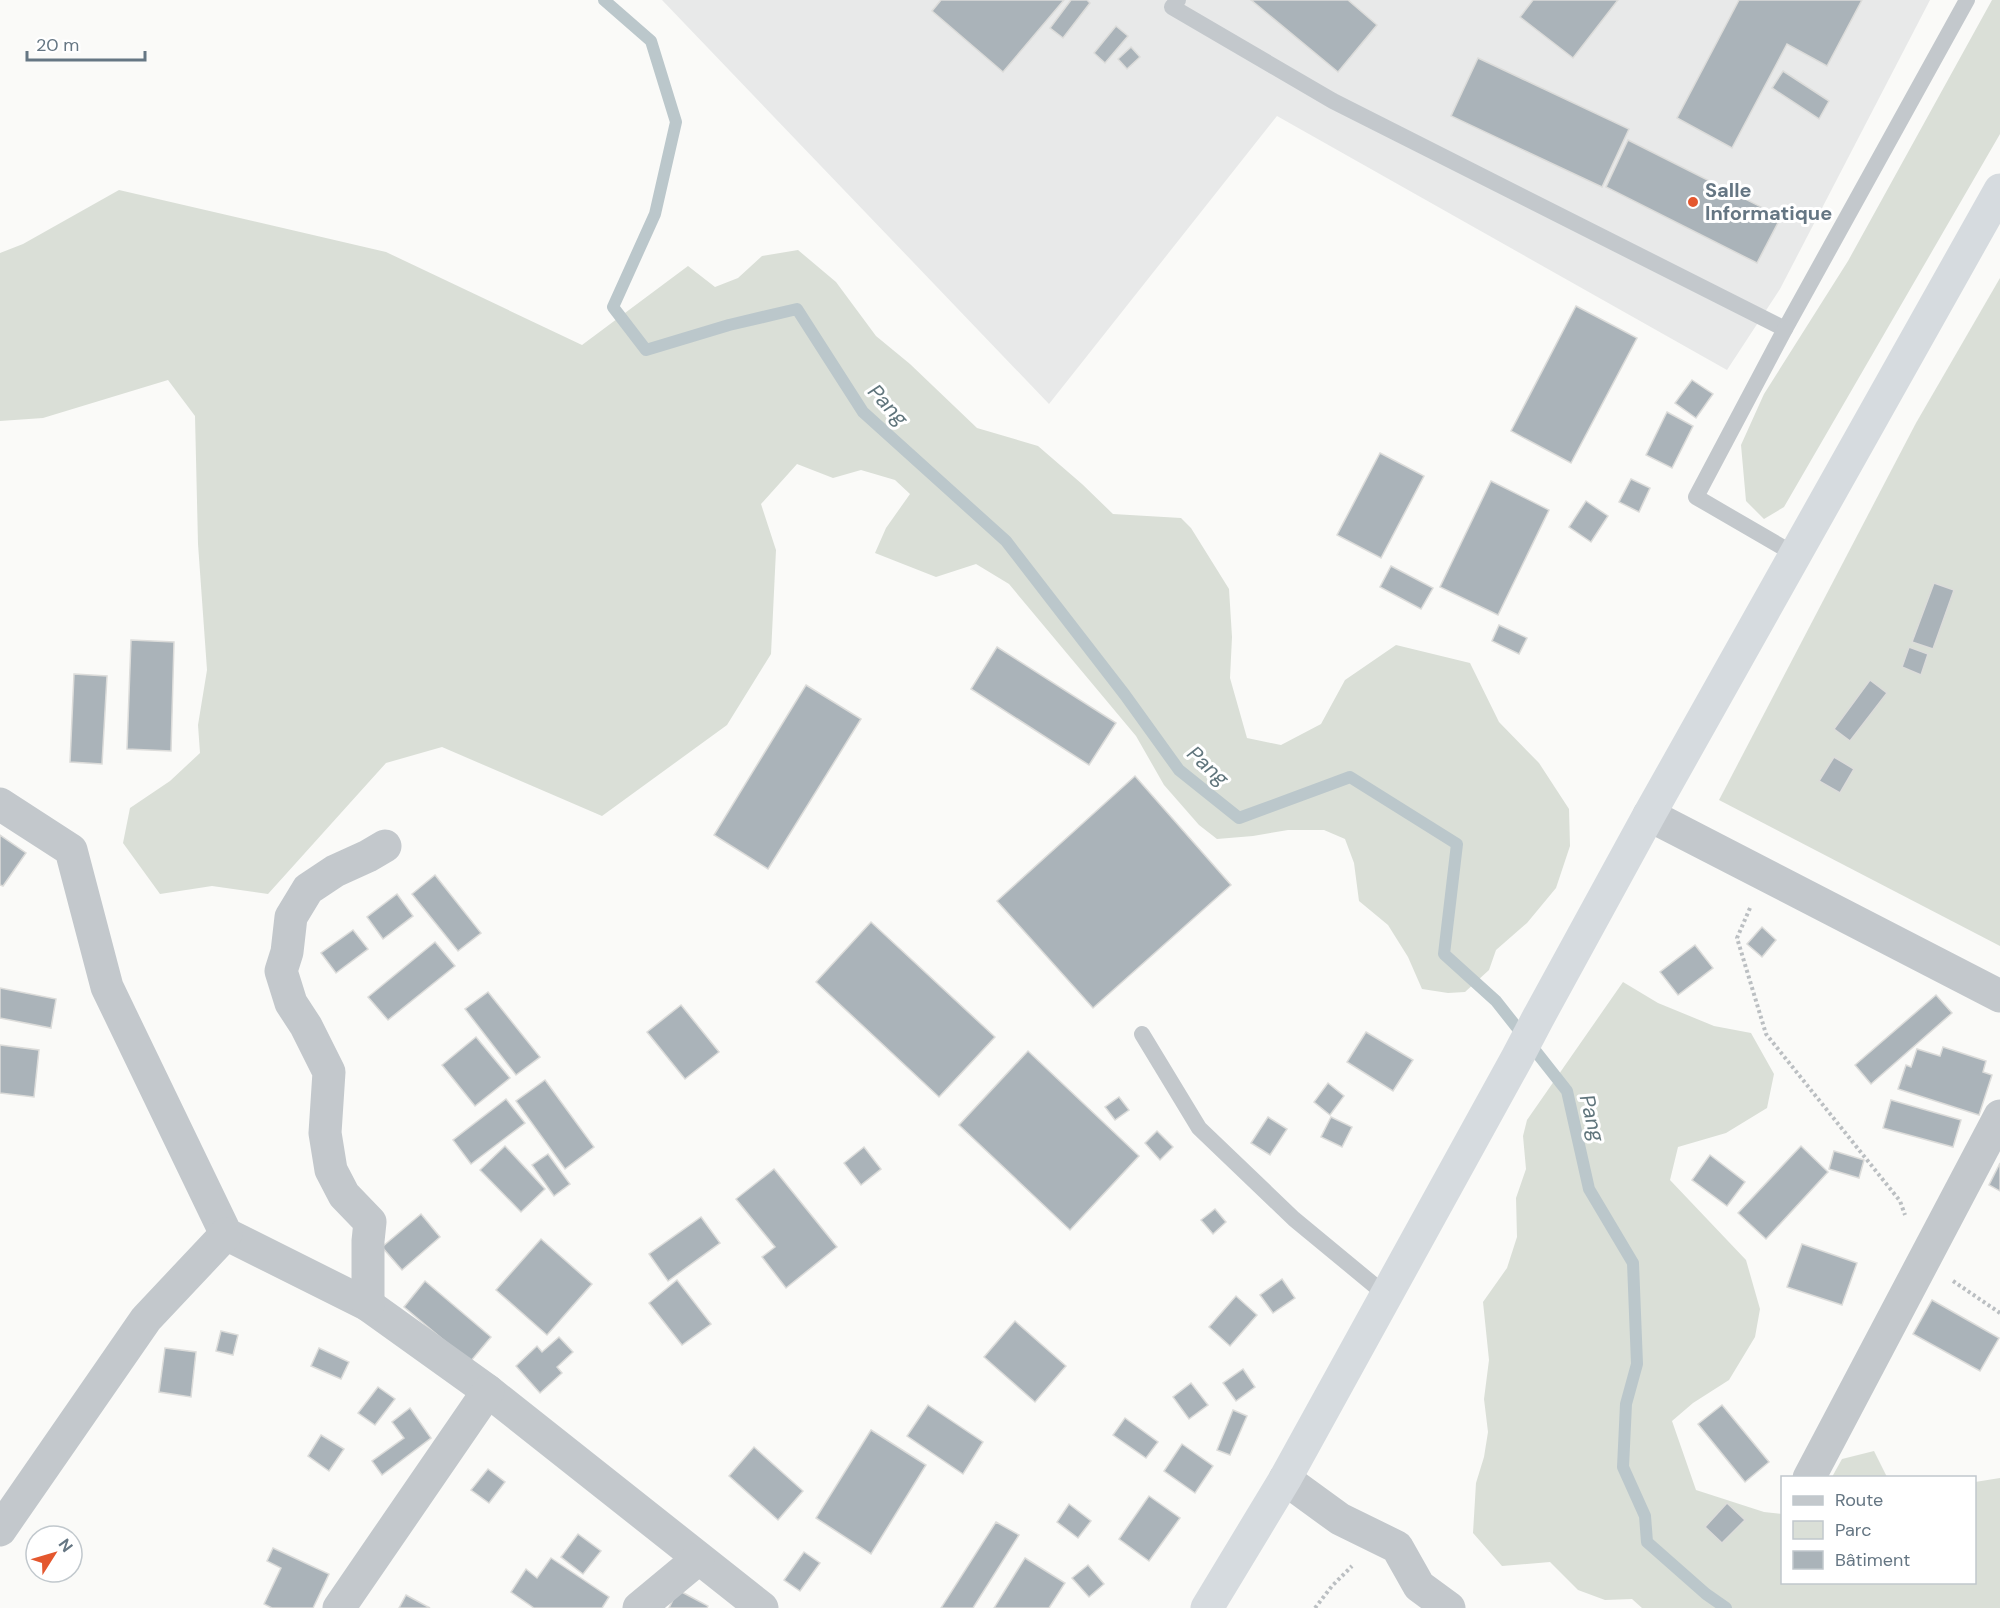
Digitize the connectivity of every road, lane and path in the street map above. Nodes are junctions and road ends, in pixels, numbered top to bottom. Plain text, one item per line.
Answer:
1 (1178, 0) edge
2 (1967, 0) edge
3 (2000, 190) edge
4 (1785, 329) junction
5 (1794, 554) junction
6 (0, 804) edge
7 (1649, 815) junction
8 (385, 846) dead end
9 (1765, 875) junction
10 (2000, 996) edge
11 (1142, 1034) dead end
12 (2000, 1116) edge
13 (226, 1233) junction
14 (1923, 1260) junction
15 (1386, 1295) junction
16 (368, 1305) junction
17 (2000, 1313) edge
18 (488, 1391) junction
19 (1810, 1476) edge
20 (1285, 1479) junction
21 (0, 1530) edge
22 (1397, 1547) junction
23 (698, 1558) junction
24 (339, 1608) edge
25 (639, 1608) edge
26 (762, 1608) edge
27 (1207, 1608) edge
28 (1315, 1608) edge
29 (1449, 1608) edge

1 - 4 lane
2 - 4 lane
3 - 5 highway
4 - 5 lane
5 - 7 highway
6 - 13 street
7 - 9 street
7 - 15 highway
8 - 16 street
9 - 10 street
9 - 14 path
11 - 15 lane
12 - 14 street
13 - 16 street
13 - 21 street
14 - 17 path
14 - 19 street
15 - 20 highway
16 - 18 street
18 - 23 street
18 - 24 street
20 - 22 street
20 - 27 highway
22 - 28 path
22 - 29 street
23 - 25 street
23 - 26 street

